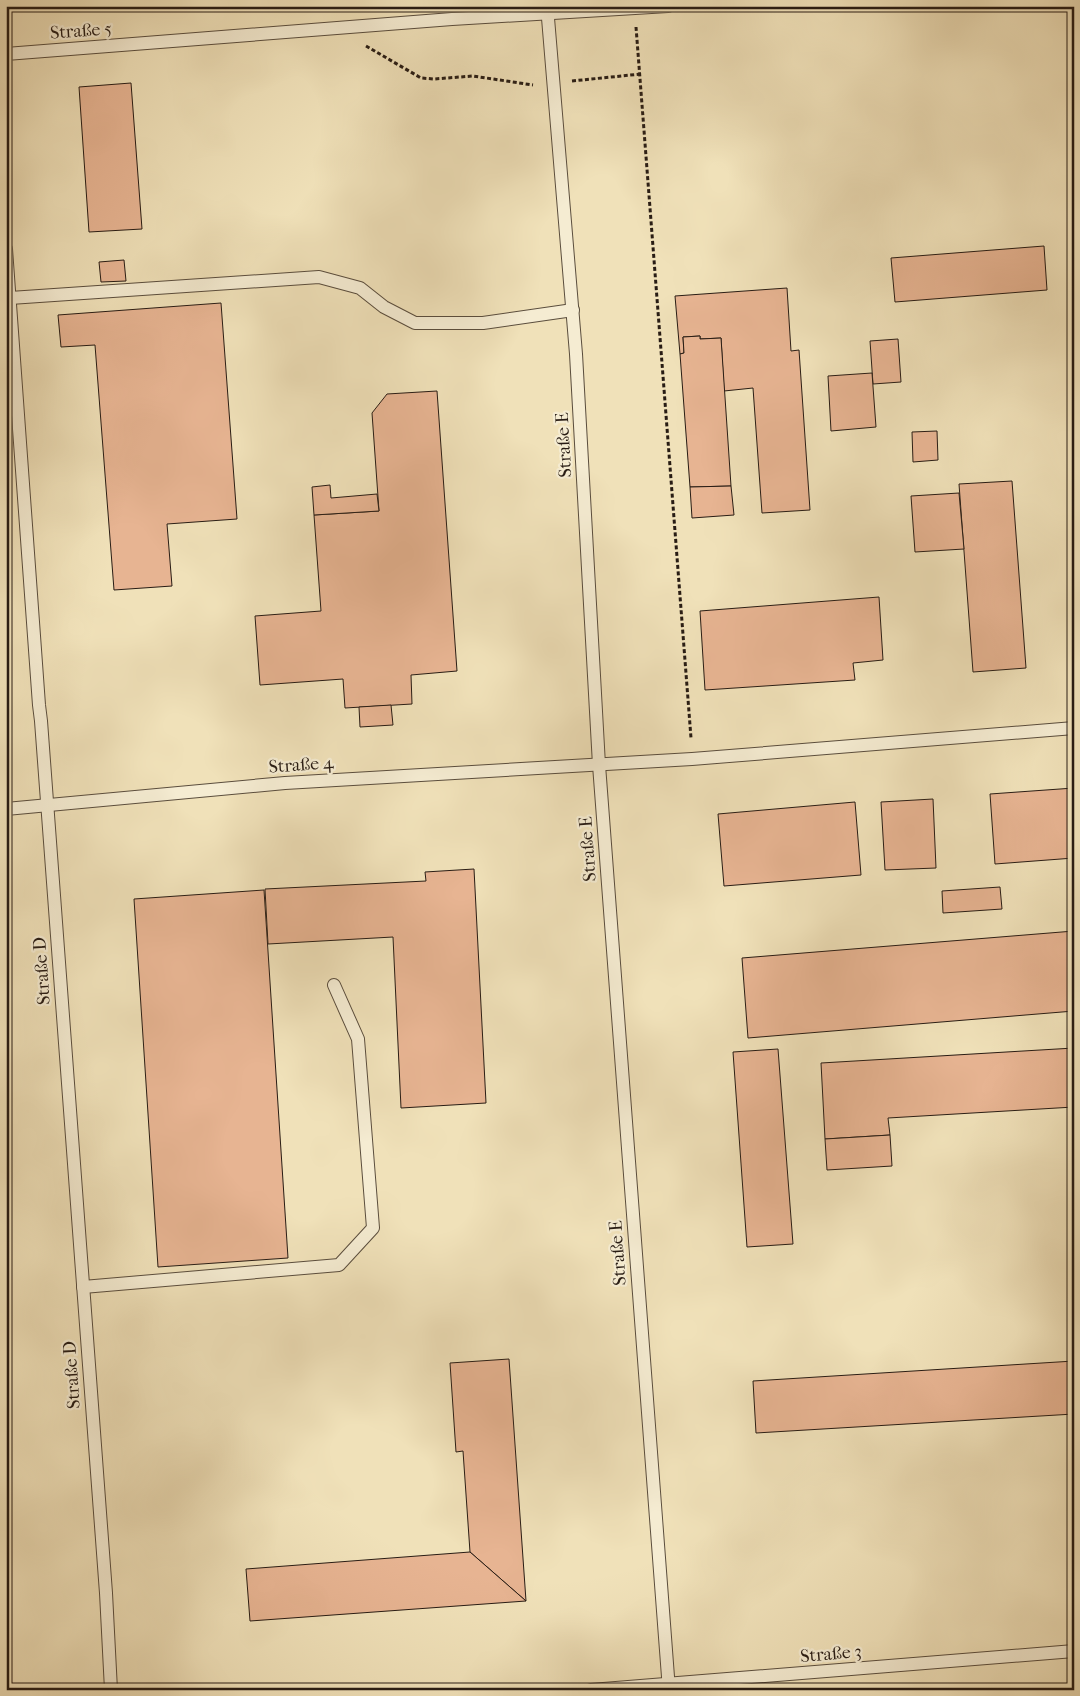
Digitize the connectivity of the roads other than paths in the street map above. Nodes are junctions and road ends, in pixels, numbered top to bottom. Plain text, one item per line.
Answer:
1 (668, 6) edge
2 (548, 10) edge
3 (6, 54) edge
4 (6, 249) edge
5 (10, 298) junction
6 (573, 310) junction
7 (1074, 728) edge
8 (599, 765) junction
9 (47, 806) junction
10 (6, 809) edge
11 (334, 986) dead end
12 (84, 1287) junction
13 (1074, 1651) edge
14 (669, 1687) edge
15 (111, 1690) edge
16 (591, 1690) edge

1 - 2 lane, Straße 5
2 - 3 lane, Straße 5
2 - 6 lane, Straße E
4 - 5 lane, Straße D
5 - 6 lane
5 - 9 lane, Straße D
6 - 8 lane, Straße E
7 - 8 lane, Straße 4
8 - 9 lane, Straße 4
8 - 14 lane, Straße E
9 - 10 lane, Straße 4
9 - 12 lane, Straße D
11 - 12 lane
12 - 15 lane, Straße D
13 - 14 lane, Straße 3
14 - 16 lane, Straße 3

